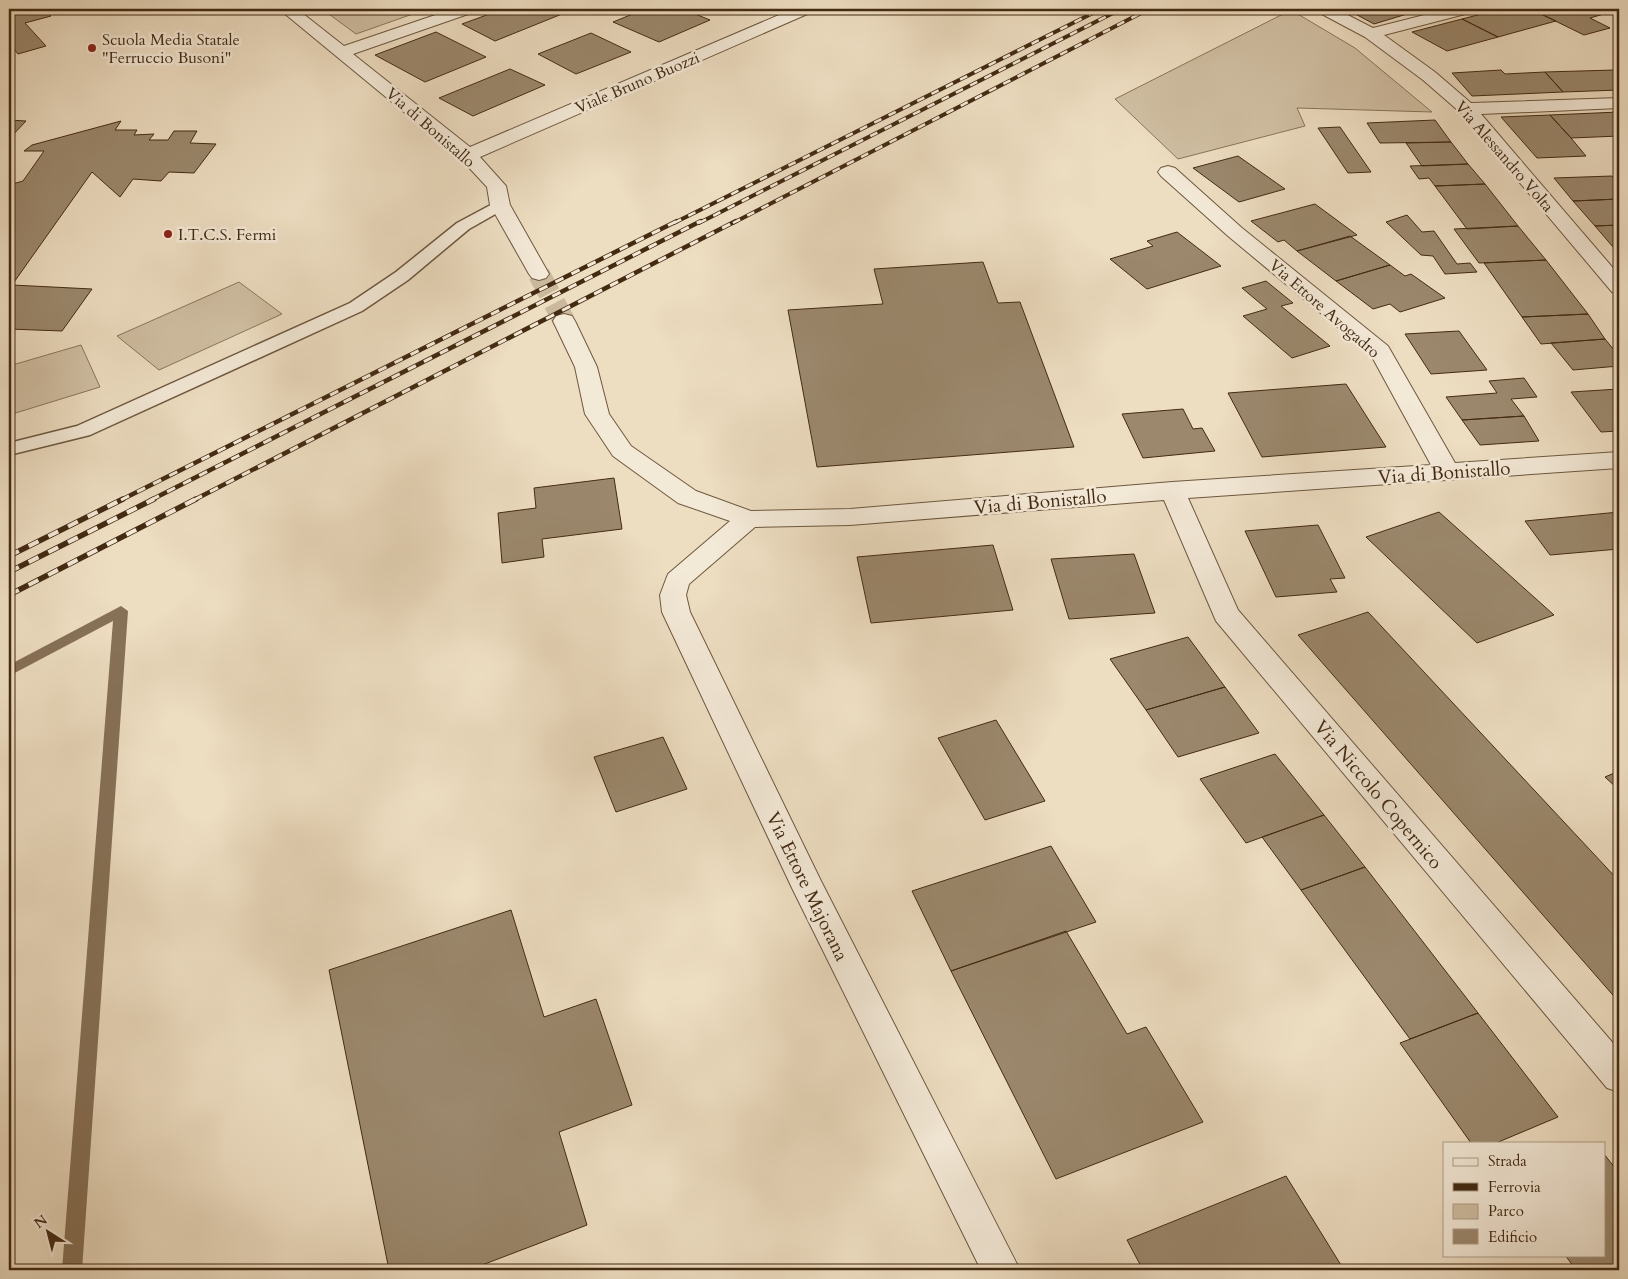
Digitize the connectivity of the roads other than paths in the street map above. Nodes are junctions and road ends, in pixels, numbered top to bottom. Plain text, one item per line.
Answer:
1 (288, 9) edge
2 (468, 9) edge
3 (806, 9) edge
4 (1324, 9) edge
5 (1467, 9) edge
6 (1371, 33) junction
7 (343, 52) junction
8 (1619, 103) edge
9 (1467, 109) junction
10 (468, 154) junction
11 (1168, 172) dead end
12 (500, 205) junction
13 (539, 274) tunnel mouth
14 (1619, 288) edge
15 (564, 321) tunnel mouth
16 (9, 449) edge
17 (1619, 460) edge
18 (1447, 471) junction
19 (1172, 490) junction
20 (749, 519) junction
21 (1619, 1076) edge
22 (1001, 1270) edge

1 - 7 street, Via di Bonistallo
2 - 7 street
3 - 10 street, Viale Bruno Buozzi
4 - 6 street, Via Alessandro Volta
5 - 6 street
6 - 9 street, Via Alessandro Volta
7 - 10 street, Via di Bonistallo
8 - 9 street
9 - 14 street, Via Alessandro Volta
10 - 12 street, Via di Bonistallo
11 - 18 street, Via Ettore Avogadro
12 - 13 street, Via di Bonistallo
12 - 16 lane
15 - 20 street, Via di Bonistallo
17 - 18 street, Via di Bonistallo
18 - 19 street, Via di Bonistallo
19 - 20 street, Via di Bonistallo
19 - 21 street, Via Niccolo Copernico
20 - 22 street, Via Ettore Majorana

